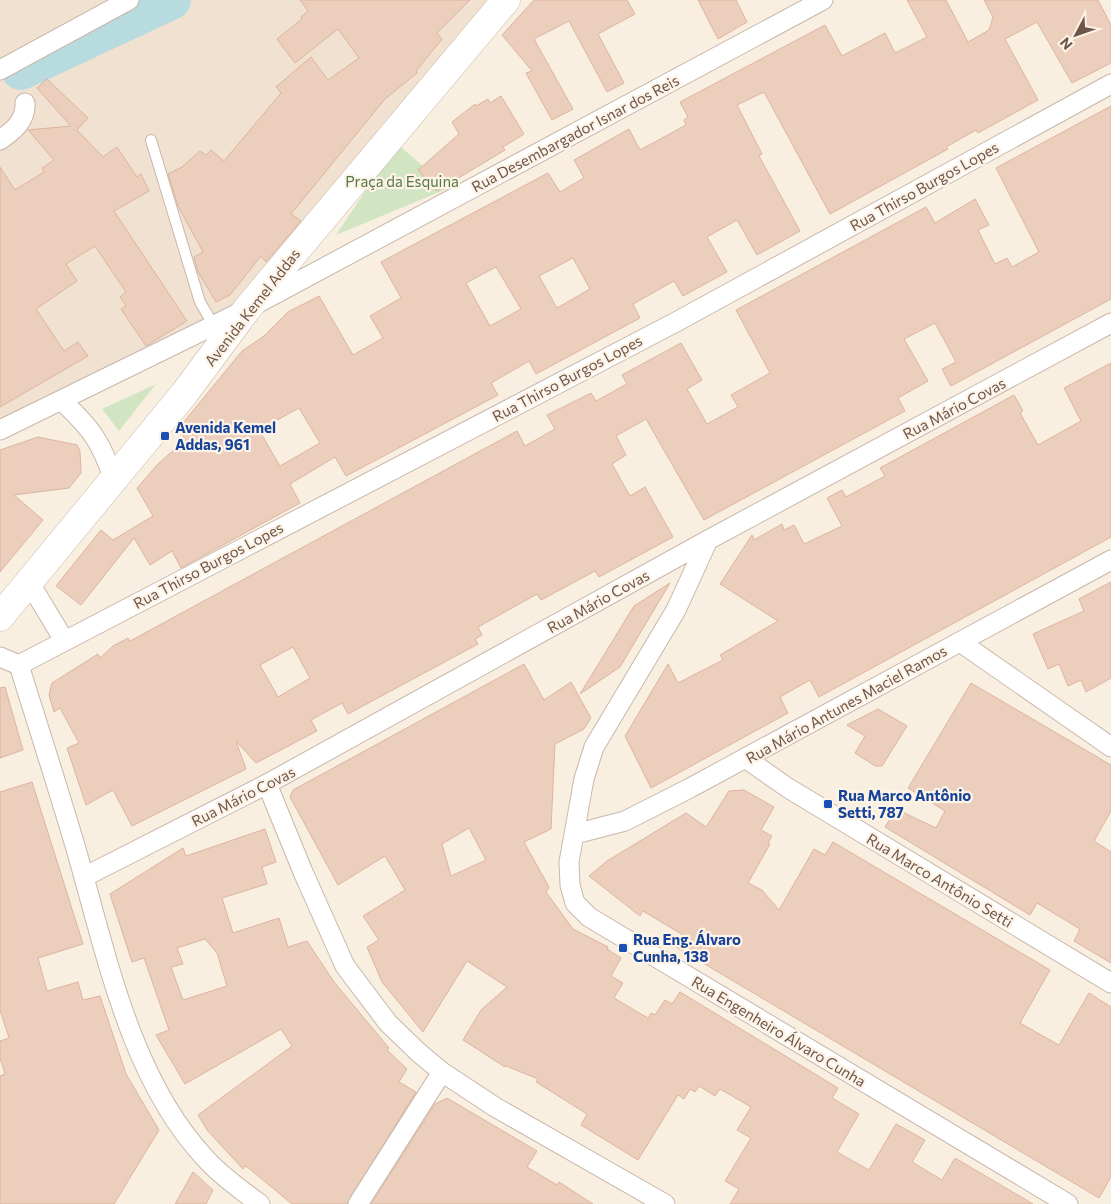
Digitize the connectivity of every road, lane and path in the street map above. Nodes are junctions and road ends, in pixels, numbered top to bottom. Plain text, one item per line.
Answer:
1 (130, 0) edge
2 (506, 0) edge
3 (823, 0) edge
4 (0, 70) edge
5 (1111, 84) edge
6 (25, 103) dead end
7 (0, 140) edge
8 (151, 140) dead end
9 (247, 309) junction
10 (1111, 324) edge
11 (214, 326) junction
12 (62, 401) junction
13 (0, 430) edge
14 (114, 480) junction
15 (708, 540) junction
16 (1111, 560) edge
17 (29, 582) junction
18 (0, 617) edge
19 (64, 640) junction
20 (960, 642) junction
21 (0, 657) edge
22 (19, 665) junction
23 (1111, 747) edge
24 (745, 758) junction
25 (267, 784) junction
26 (575, 834) junction
27 (84, 877) junction
28 (1111, 983) edge
29 (442, 1072) junction
30 (260, 1204) edge
31 (358, 1204) edge
32 (665, 1204) edge
33 (1068, 1204) edge

1 - 4 street
2 - 9 main road, Avenida Kemel Addas
3 - 9 street, Rua Desembargador Isnar dos Reis
5 - 19 street, Rua Thirso Burgos Lopes
6 - 7 street
8 - 11 lane
9 - 11 street, Rua Desembargador Isnar dos Reis
9 - 14 main road, Avenida Kemel Addas
10 - 15 street, Rua Mário Covas
11 - 12 street, Rua Desembargador Isnar dos Reis
12 - 13 street, Rua Desembargador Isnar dos Reis
12 - 14 street
14 - 17 main road, Avenida Kemel Addas
15 - 25 street, Rua Mário Covas
15 - 26 street, Rua Engenheiro Álvaro Cunha
16 - 20 street, Rua Mário Antunes Maciel Ramos
17 - 18 main road, Avenida Kemel Addas
17 - 19 street
19 - 22 street, Rua Thirso Burgos Lopes
20 - 23 street
20 - 24 street, Rua Mário Antunes Maciel Ramos
21 - 22 street
22 - 27 street
24 - 26 street, Rua Mário Antunes Maciel Ramos
24 - 28 street, Rua Marco Antônio Setti
25 - 27 street, Rua Mário Covas
25 - 29 street
26 - 33 street, Rua Engenheiro Álvaro Cunha
27 - 30 street
29 - 31 street
29 - 32 street

